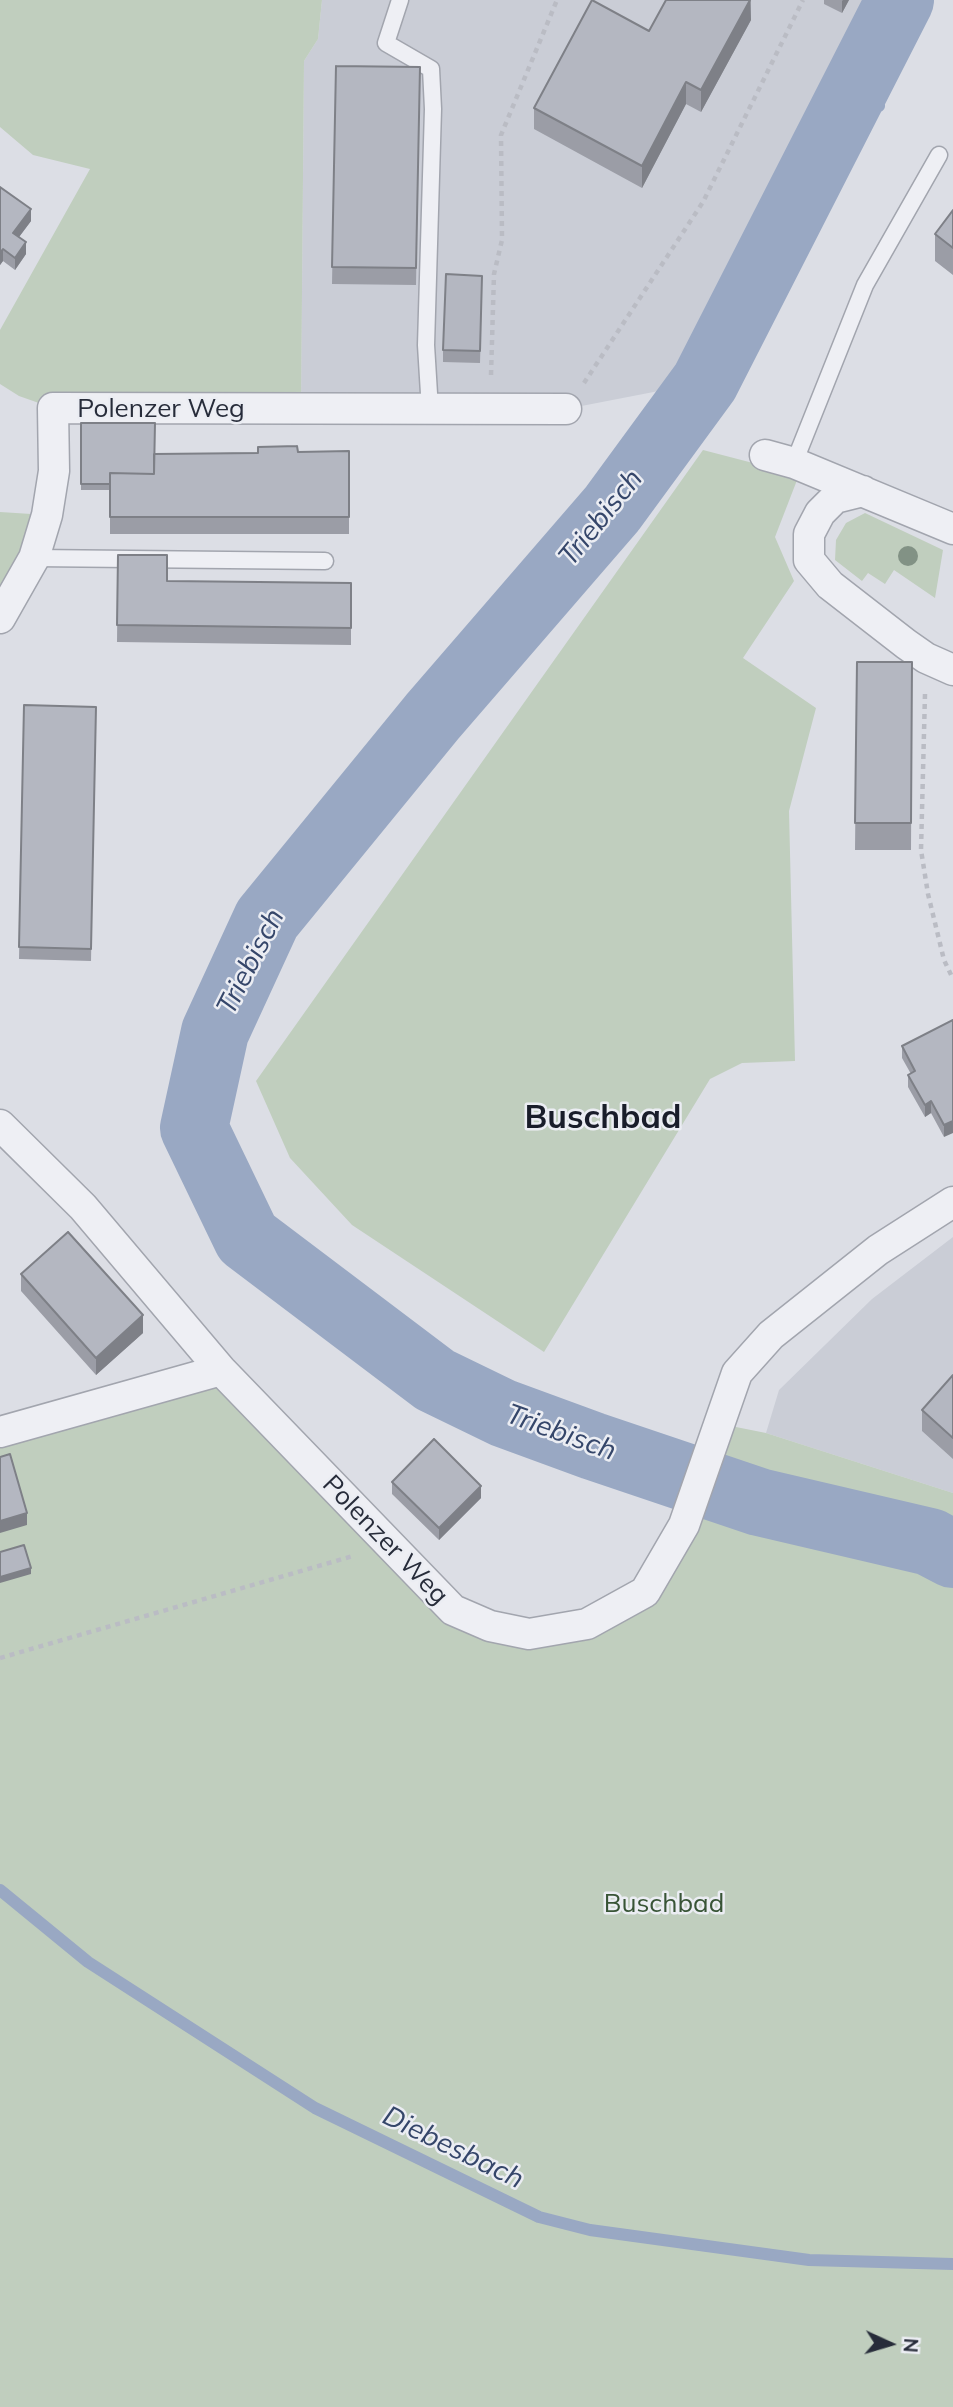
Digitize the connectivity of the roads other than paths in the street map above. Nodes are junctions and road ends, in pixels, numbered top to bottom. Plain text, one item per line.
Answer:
1 (400, 0) edge
2 (939, 155) dead end
3 (566, 409) road end
4 (430, 410) junction
5 (765, 455) dead end
6 (794, 463) junction
7 (863, 491) junction
8 (953, 529) edge
9 (34, 558) junction
10 (324, 561) dead end
11 (0, 618) edge
12 (939, 664) edge
13 (0, 1125) edge
14 (953, 1202) edge
15 (221, 1370) junction
16 (0, 1432) edge

1 - 4 lane
2 - 6 lane
3 - 4 street, Polenzer Weg
4 - 9 street, Polenzer Weg
5 - 6 street
6 - 7 street
7 - 8 street
7 - 12 street
9 - 10 lane
9 - 11 street, Polenzer Weg
13 - 15 street, Polenzer Weg
14 - 15 street, Polenzer Weg
15 - 16 street

